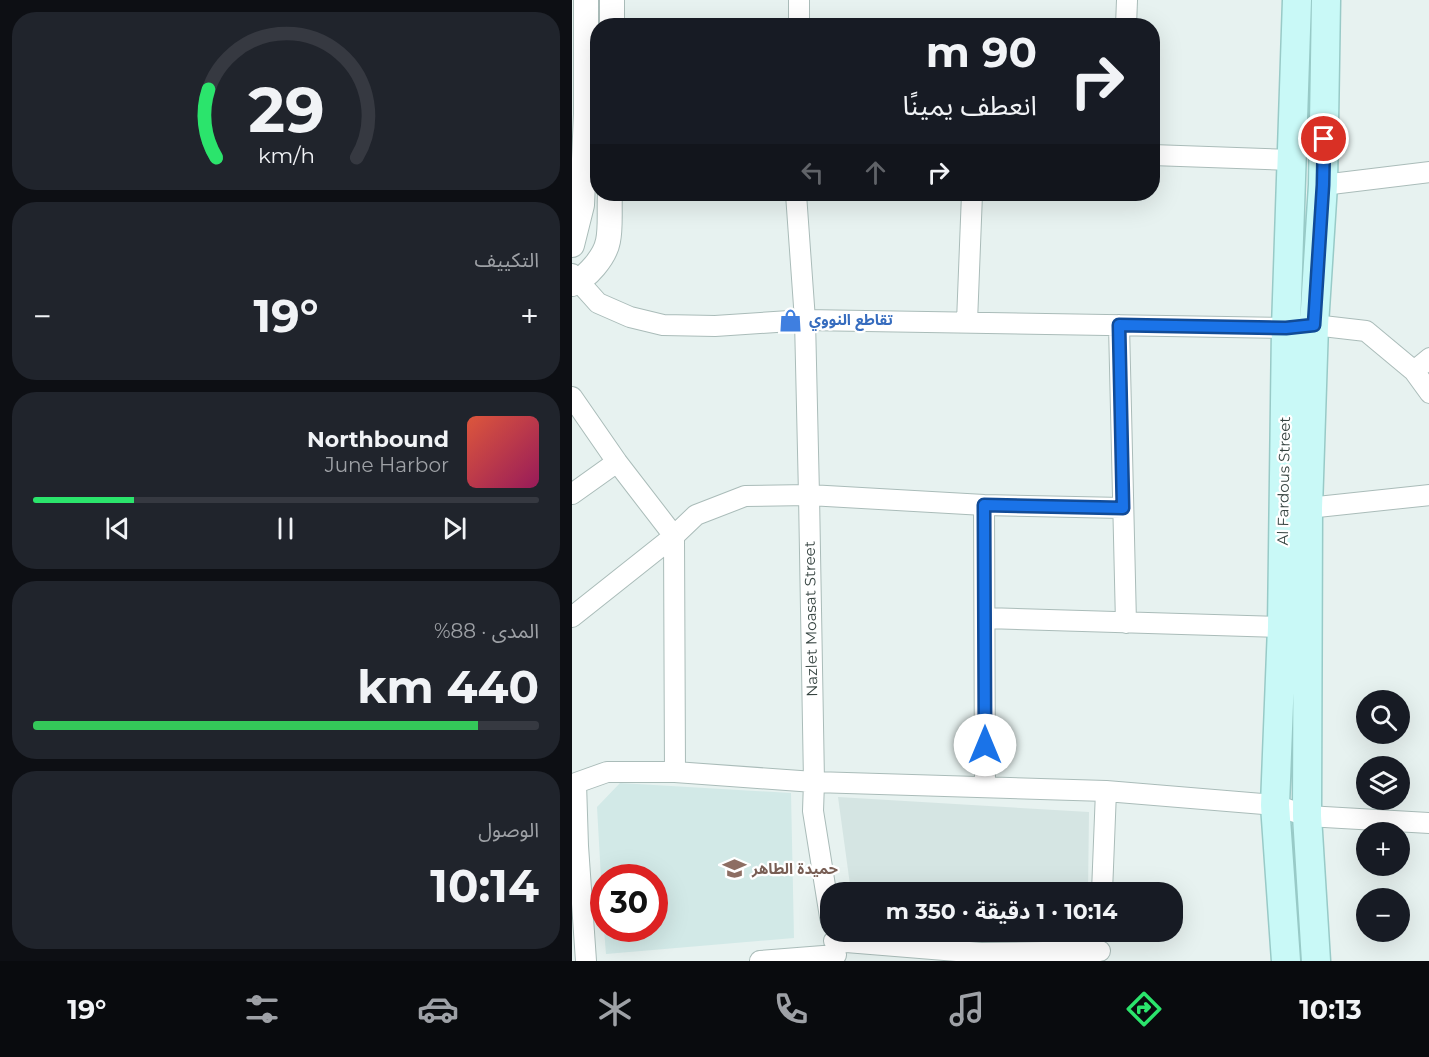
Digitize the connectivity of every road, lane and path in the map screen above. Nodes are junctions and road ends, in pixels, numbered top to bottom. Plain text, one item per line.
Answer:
1 (586, 0) edge
2 (612, 0) edge
3 (800, 0) edge
4 (1127, 0) edge
5 (1297, 0) edge
6 (1326, 0) edge
7 (612, 18) edge
8 (799, 18) edge
9 (1126, 18) edge
10 (1160, 155) edge
11 (1292, 160) junction
12 (1430, 172) edge
13 (1323, 185) junction
14 (610, 201) edge
15 (796, 201) edge
16 (972, 201) edge
17 (572, 245) edge
18 (574, 280) edge
19 (805, 320) junction
20 (967, 322) junction
21 (1119, 325) junction
22 (1300, 326) junction
23 (1430, 358) edge
24 (1414, 371) junction
25 (1430, 393) edge
26 (572, 397) edge
27 (617, 462) junction
28 (572, 494) edge
29 (809, 495) junction
30 (1430, 495) edge
31 (984, 505) junction
32 (1123, 508) junction
33 (1308, 508) junction
34 (674, 536) junction
35 (572, 616) edge
36 (985, 618) junction
37 (1126, 623) junction
38 (1282, 627) junction
39 (675, 772) junction
40 (574, 779) edge
41 (814, 782) junction
42 (985, 787) junction
43 (1106, 791) junction
44 (1275, 805) junction
45 (1307, 816) junction
46 (574, 820) edge
47 (1430, 823) edge
48 (824, 882) edge
49 (1102, 882) edge
50 (835, 947) edge
51 (1100, 948) edge
52 (581, 956) edge
53 (982, 957) edge
54 (760, 961) edge
55 (1286, 961) edge
56 (1316, 961) edge

1 - 17 street
2 - 7 street
3 - 8 street
4 - 9 street
5 - 11 main road, Al Fardous Street
6 - 13 main road, Al Fardous Street
10 - 11 street
11 - 22 main road, Al Fardous Street
12 - 13 street
13 - 22 main road, Al Fardous Street
14 - 18 street
15 - 19 street, Nazlet Moasat Street
16 - 20 street
18 - 19 street
19 - 20 street
19 - 29 street, Nazlet Moasat Street
20 - 21 street
21 - 22 street
21 - 32 street
22 - 24 street
22 - 33 main road, Al Fardous Street
22 - 38 main road, Al Fardous Street
23 - 24 street
24 - 25 street
26 - 27 street
27 - 28 street
27 - 34 street
29 - 31 street
29 - 34 street
29 - 41 street, Nazlet Moasat Street
30 - 33 street
31 - 32 street
31 - 36 street
32 - 37 street
33 - 45 main road, Al Fardous Street
34 - 35 street
34 - 39 street
36 - 37 street
36 - 42 street
37 - 38 street
38 - 44 main road, Al Fardous Street
39 - 40 street
39 - 41 street
40 - 46 street
41 - 42 street
41 - 48 street, Nazlet Moasat Street
42 - 43 street
43 - 44 street
43 - 49 street
44 - 45 street
44 - 55 main road, Al Fardous Street
45 - 47 street
45 - 56 main road, Al Fardous Street
46 - 52 street
50 - 53 street
50 - 54 street
51 - 53 street

